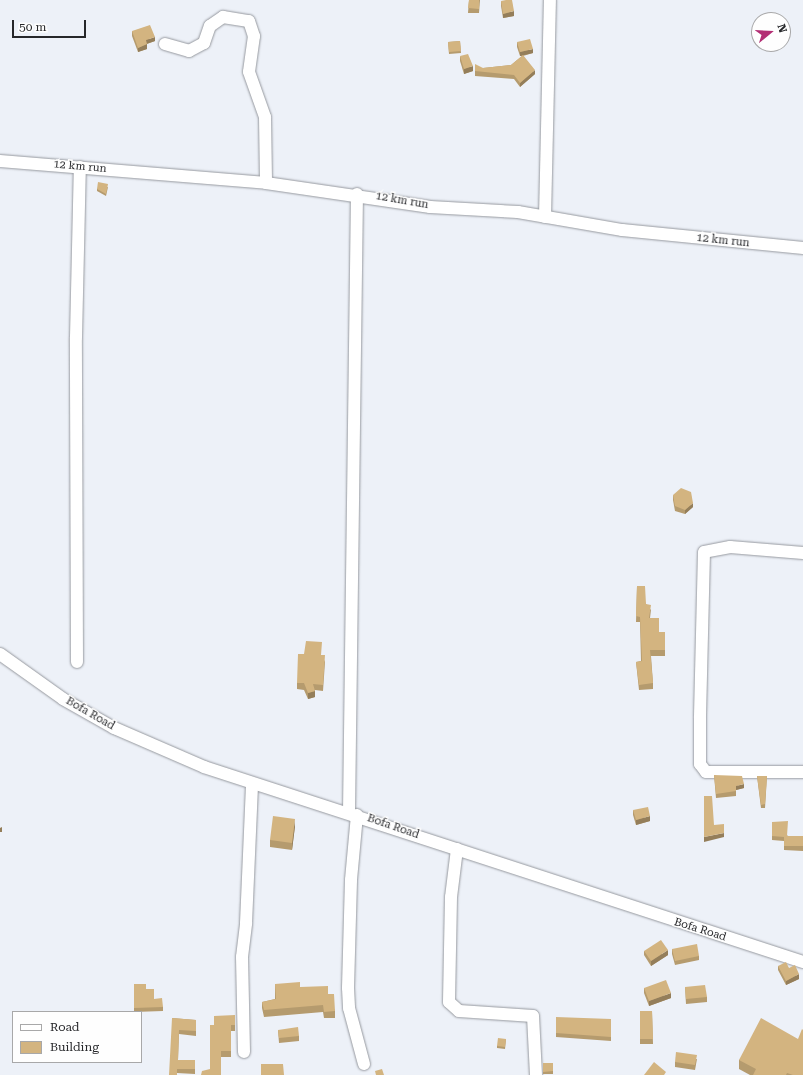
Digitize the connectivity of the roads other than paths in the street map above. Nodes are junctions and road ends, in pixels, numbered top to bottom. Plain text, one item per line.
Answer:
1 (550, 0) edge
2 (165, 44) dead end
3 (0, 161) edge
4 (80, 167) junction
5 (266, 183) junction
6 (357, 194) junction
7 (545, 217) junction
8 (803, 248) edge
9 (803, 553) edge
10 (0, 654) edge
11 (77, 662) dead end
12 (803, 772) edge
13 (252, 784) junction
14 (353, 813) junction
15 (457, 848) junction
16 (803, 962) edge
17 (244, 1052) dead end
18 (364, 1064) dead end
19 (536, 1075) edge

1 - 7 street
2 - 5 street
3 - 4 street, 12 km run
4 - 5 street, 12 km run
4 - 11 street
5 - 6 street, 12 km run
6 - 7 street, 12 km run
6 - 14 street
7 - 8 street, 12 km run
9 - 12 street
10 - 13 street, Bofa Road
13 - 14 street, Bofa Road
13 - 17 street
14 - 15 street, Bofa Road
14 - 18 street
15 - 16 street, Bofa Road
15 - 19 street

